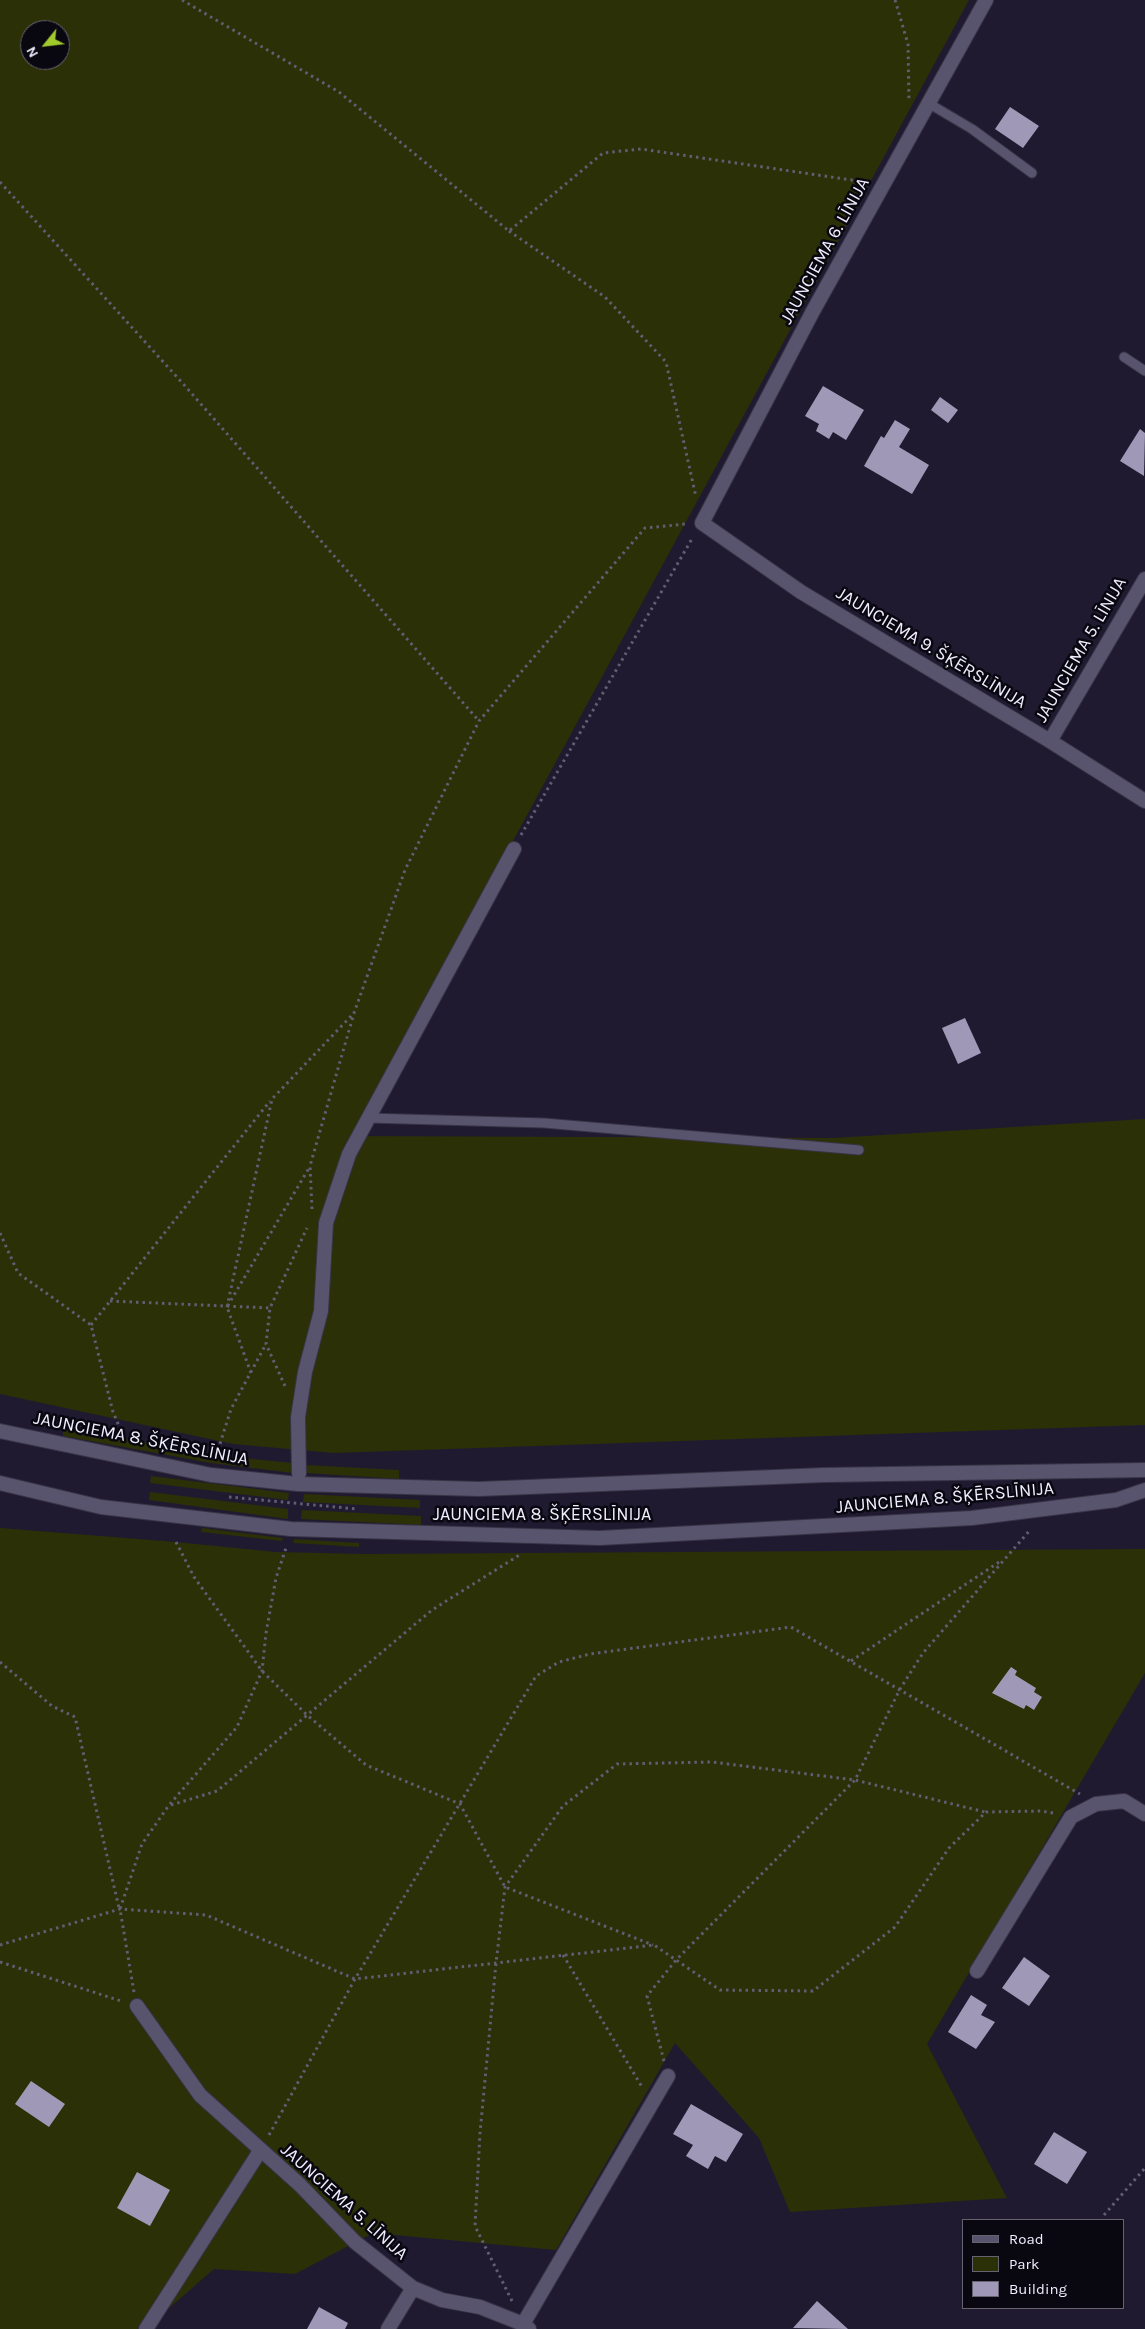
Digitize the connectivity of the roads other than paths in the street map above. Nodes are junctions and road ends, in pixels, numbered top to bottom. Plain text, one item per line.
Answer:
1 (986, 0) edge
2 (928, 103) junction
3 (1032, 173) dead end
4 (1124, 357) dead end
5 (1145, 371) edge
6 (702, 523) joint
7 (1145, 579) edge
8 (1050, 741) junction
9 (1145, 801) edge
10 (514, 849) road end
11 (368, 1118) junction
12 (859, 1150) dead end
13 (0, 1431) edge
14 (1145, 1470) edge
15 (299, 1473) dead end
16 (0, 1482) edge
17 (1145, 1490) edge
18 (1145, 1814) edge
19 (977, 1971) dead end
20 (137, 2006) road end
21 (668, 2076) road end
22 (260, 2151) junction
23 (413, 2288) junction
24 (526, 2327) edge
25 (146, 2329) edge
26 (388, 2329) edge

1 - 2 street, JAUNCIEMA 6. LĪNIJA
2 - 3 lane
2 - 6 street, JAUNCIEMA 6. LĪNIJA
4 - 5 lane
6 - 8 street, JAUNCIEMA 9. ŠĶĒRSLĪNIJA
7 - 8 street, JAUNCIEMA 5. LĪNIJA
8 - 9 street, JAUNCIEMA 9. ŠĶĒRSLĪNIJA
10 - 11 street
11 - 12 lane
11 - 15 street
13 - 14 street, JAUNCIEMA 8. ŠĶĒRSLĪNIJA
16 - 17 street, JAUNCIEMA 8. ŠĶĒRSLĪNIJA
18 - 19 street
20 - 22 street
21 - 24 street
22 - 23 street, JAUNCIEMA 5. LĪNIJA
22 - 25 street, JAUNCIEMA 5. LĪNIJA
23 - 24 street, JAUNCIEMA 5. LĪNIJA
23 - 26 street

